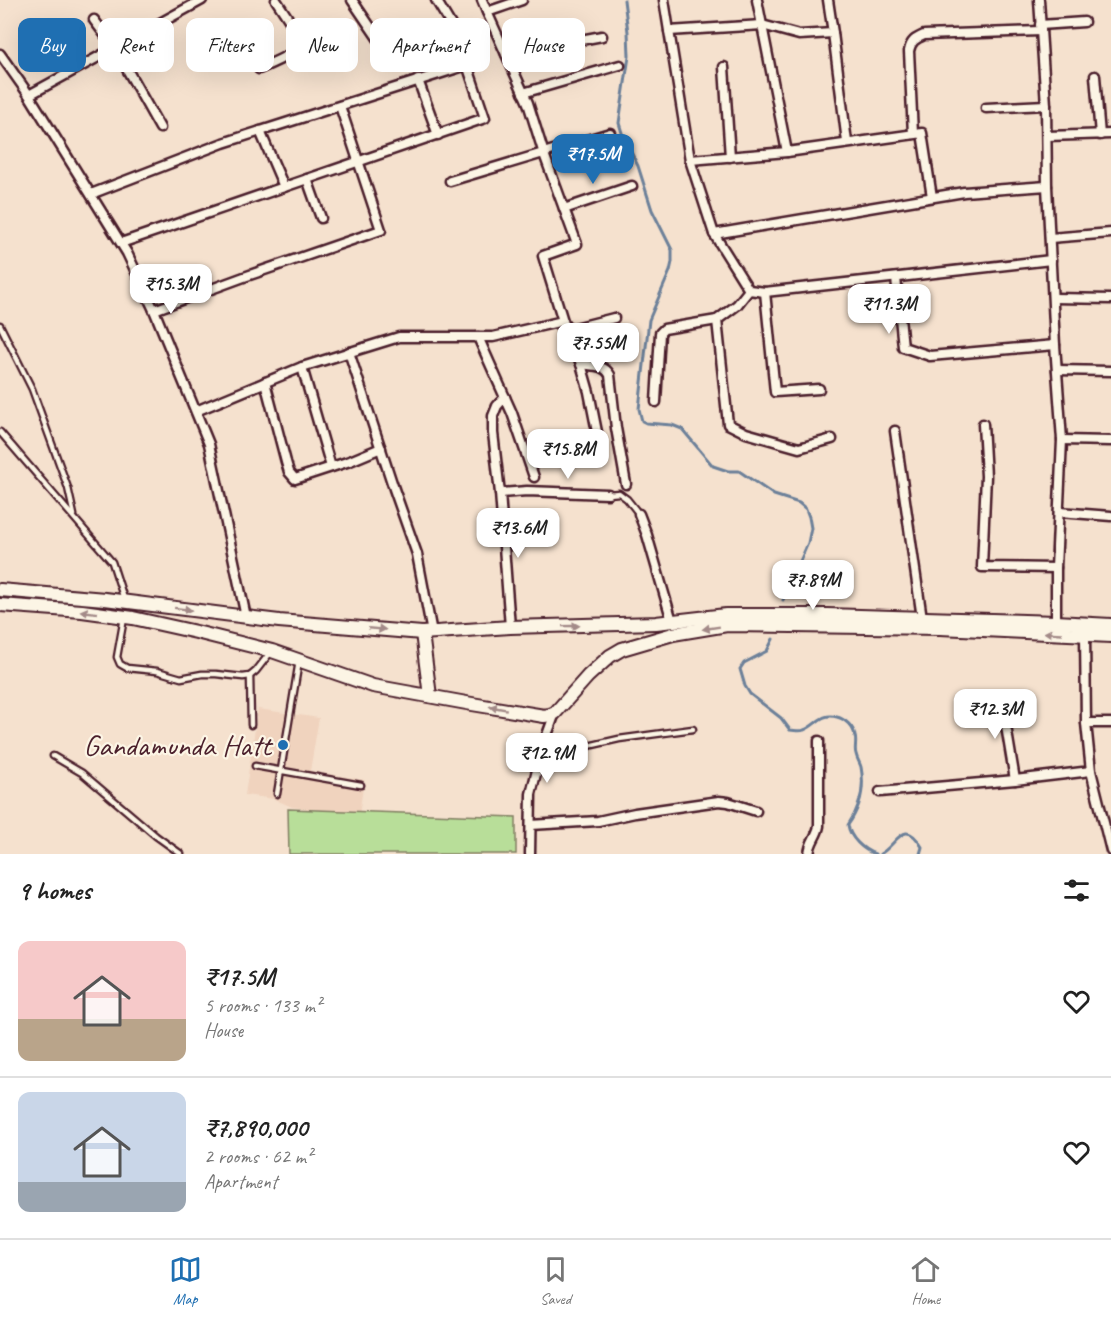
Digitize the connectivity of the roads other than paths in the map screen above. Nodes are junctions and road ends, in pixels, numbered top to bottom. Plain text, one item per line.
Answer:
1 (276, 0) edge
2 (351, 0) edge
3 (436, 0) edge
4 (482, 0) edge
5 (522, 0) edge
6 (664, 0) edge
7 (757, 0) edge
8 (828, 0) edge
9 (1039, 0) edge
10 (200, 1) edge
11 (487, 12) junction
12 (169, 18) edge
13 (447, 18) edge
14 (94, 20) dead end
15 (1084, 22) dead end
16 (98, 25) edge
17 (762, 26) junction
18 (370, 27) edge
19 (1040, 28) junction
20 (669, 31) junction
21 (833, 33) junction
22 (602, 36) dead end
23 (585, 39) edge
24 (502, 45) edge
25 (0, 54) edge
26 (98, 57) edge
27 (274, 62) edge
28 (620, 65) dead end
29 (724, 66) dead end
30 (128, 72) edge
31 (444, 72) edge
32 (469, 72) edge
33 (514, 72) edge
34 (1095, 76) dead end
35 (418, 80) junction
36 (523, 93) junction
37 (28, 95) junction
38 (1047, 105) junction
39 (340, 106) junction
40 (986, 108) dead end
41 (160, 128) dead end
42 (260, 131) junction
43 (610, 134) dead end
44 (913, 134) junction
45 (1111, 134) edge
46 (438, 135) junction
47 (1100, 135) junction
48 (1047, 136) junction
49 (846, 142) junction
50 (787, 152) junction
51 (544, 154) junction
52 (730, 157) junction
53 (690, 160) junction
54 (358, 162) junction
55 (307, 179) junction
56 (450, 181) dead end
57 (632, 186) dead end
58 (1047, 186) junction
59 (284, 187) junction
60 (91, 194) junction
61 (932, 197) junction
62 (564, 209) junction
63 (321, 218) dead end
64 (1111, 233) edge
65 (714, 234) junction
66 (1050, 238) junction
67 (121, 243) junction
68 (1051, 260) junction
69 (896, 278) junction
70 (749, 291) junction
71 (765, 292) junction
72 (1054, 298) junction
73 (1111, 299) edge
74 (154, 310) junction
75 (614, 318) dead end
76 (717, 320) junction
77 (563, 321) junction
78 (0, 325) edge
79 (567, 330) junction
80 (478, 337) junction
81 (1055, 345) junction
82 (350, 352) junction
83 (581, 364) junction
84 (302, 367) junction
85 (1057, 370) junction
86 (1111, 371) edge
87 (265, 382) junction
88 (819, 389) dead end
89 (505, 397) junction
90 (656, 402) dead end
91 (196, 411) junction
92 (983, 424) dead end
93 (895, 431) dead end
94 (0, 432) edge
95 (598, 437) dead end
96 (832, 439) dead end
97 (1062, 440) junction
98 (1111, 441) edge
99 (381, 448) junction
100 (331, 467) junction
101 (534, 477) dead end
102 (626, 484) dead end
103 (500, 493) junction
104 (608, 494) joint
105 (1059, 512) junction
106 (639, 514) joint
107 (1111, 516) edge
108 (74, 518) junction
109 (1056, 568) junction
110 (0, 590) edge
111 (125, 601) junction
112 (0, 605) edge
113 (124, 617) junction
114 (246, 617) junction
115 (922, 618) junction
116 (672, 621) junction
117 (1056, 622) junction
118 (1111, 625) edge
119 (510, 627) junction
120 (427, 633) junction
121 (1084, 634) junction
122 (1111, 636) edge
123 (272, 651) junction
124 (299, 661) junction
125 (250, 676) junction
126 (430, 696) junction
127 (1001, 696) dead end
128 (555, 713) junction
129 (1086, 723) junction
130 (1111, 723) edge
131 (251, 725) dead end
132 (693, 729) dead end
133 (819, 741) dead end
134 (53, 756) dead end
135 (540, 757) junction
136 (255, 766) dead end
137 (280, 771) junction
138 (1091, 771) junction
139 (1015, 780) junction
140 (361, 785) dead end
141 (880, 792) dead end
142 (277, 794) dead end
143 (756, 811) dead end
144 (531, 825) junction
145 (1111, 851) edge
146 (181, 854) edge
147 (530, 854) edge
148 (809, 854) edge

1 - 27 street
2 - 18 street
3 - 13 street
4 - 11 street
5 - 11 street
6 - 20 street
7 - 17 street
8 - 21 street
9 - 19 street
10 - 12 street
11 - 24 street
14 - 16 street
15 - 19 street
17 - 20 street
17 - 21 street
17 - 50 street
19 - 38 street
19 - 44 street
20 - 53 street
21 - 49 street
22 - 23 street
25 - 37 street
26 - 37 street
28 - 36 street
29 - 52 street
30 - 41 street
31 - 35 street
32 - 46 street
33 - 36 street
34 - 47 street
35 - 39 street
35 - 46 street
36 - 51 street
37 - 60 street
38 - 40 street
38 - 48 street
39 - 42 street
39 - 54 street
42 - 59 street
42 - 60 street
43 - 51 street
44 - 49 street
44 - 61 street
45 - 47 street
46 - 54 street
47 - 48 street
48 - 58 street
49 - 50 street
50 - 52 street
51 - 56 street
51 - 62 street
52 - 53 street
53 - 65 street
54 - 55 street
54 - 74 street
55 - 59 street
55 - 63 street
57 - 62 street
58 - 61 street
58 - 66 street
59 - 67 street
60 - 67 street
61 - 65 street
62 - 77 street
64 - 66 street
65 - 70 street
66 - 68 street
67 - 74 street
68 - 69 street
68 - 72 street
69 - 71 street
69 - 81 street
70 - 71 street
70 - 76 street
71 - 88 street
72 - 73 street
72 - 81 street
74 - 91 street
75 - 79 street
76 - 90 street
76 - 96 street
77 - 79 street
77 - 80 street
78 - 108 lane
79 - 83 street
80 - 82 street
80 - 89 street
81 - 85 street
82 - 84 street
82 - 99 street
83 - 95 street
83 - 102 street
84 - 87 street
84 - 100 street
85 - 86 street
85 - 97 street
87 - 91 street
87 - 100 street
89 - 101 street
89 - 103 street
91 - 114 street
92 - 109 street
93 - 115 street
94 - 108 lane
97 - 98 street
97 - 105 street
99 - 100 street
99 - 120 street
103 - 104 street
103 - 119 street
104 - 106 lane
105 - 107 street
105 - 109 street
106 - 116 street
108 - 111 lane
109 - 117 street
110 - 111 main road
111 -> 114 main road
113 -> 112 main road
113 - 123 main road
113 - 125 lane
114 -> 120 main road
115 - 116 main road
115 - 117 main road
119 -> 116 main road
117 - 118 main road
119 - 120 main road
120 - 126 main road
121 - 122 main road
121 -> 128 main road
121 - 129 street
123 - 124 main road
123 - 125 lane
124 - 126 main road
124 - 137 lane
125 - 131 lane
128 -> 126 main road
127 - 139 street
128 - 135 street
129 - 130 street
129 - 138 street
132 - 135 lane
133 - 148 street
134 - 146 lane
135 - 144 street
136 - 137 lane
137 - 140 lane
137 - 142 lane
138 - 139 street
138 - 145 street
139 - 141 street
143 - 144 street
144 - 147 street

